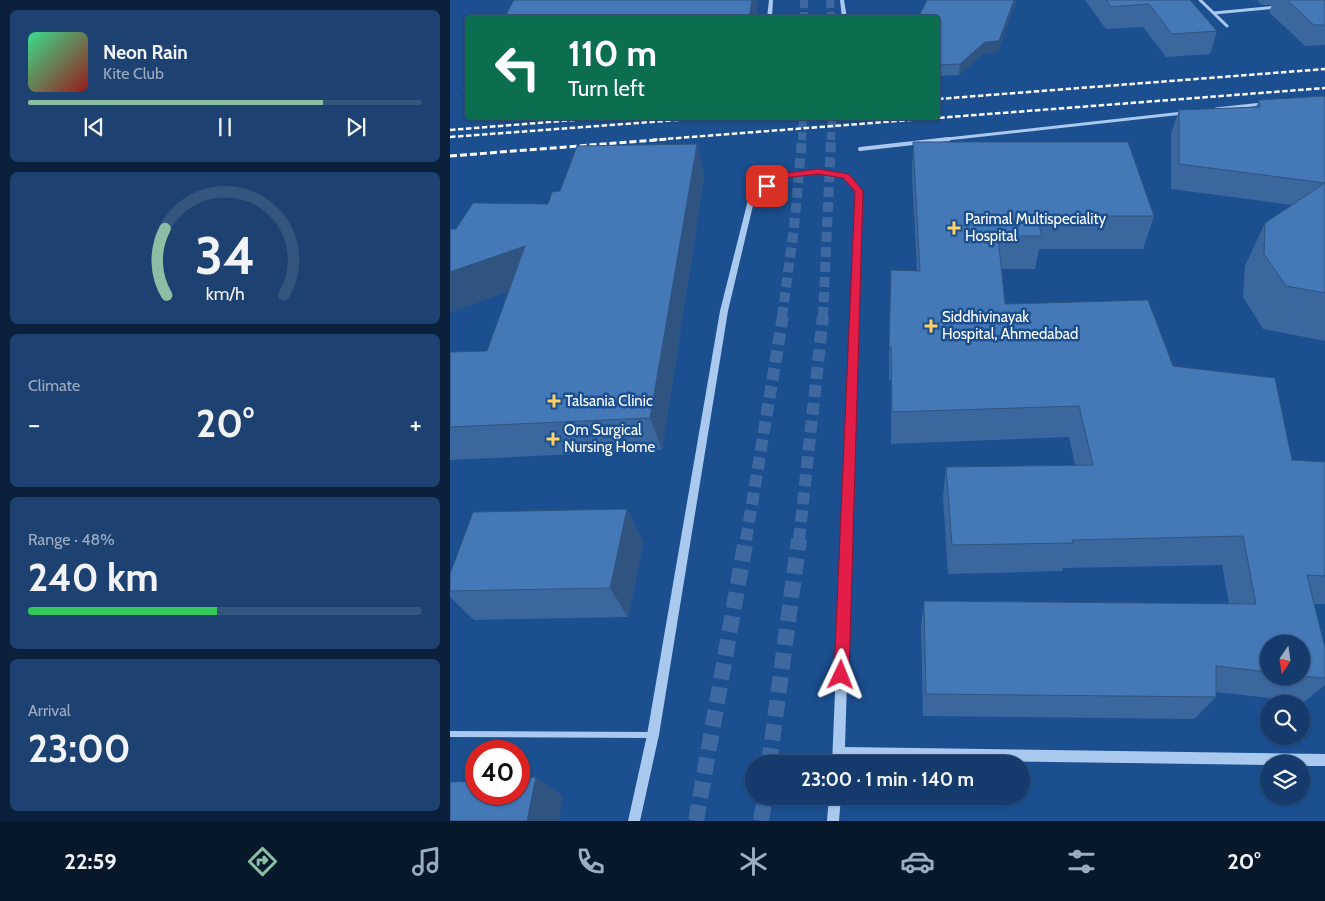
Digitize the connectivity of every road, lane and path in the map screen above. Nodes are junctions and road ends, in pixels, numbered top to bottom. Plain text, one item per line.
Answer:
1 (771, 0) edge
2 (842, 0) edge
3 (1200, 0) edge
4 (1279, 7) dead end
5 (1214, 13) junction
6 (769, 15) edge
7 (844, 15) edge
8 (1227, 26) dead end
9 (1266, 104) edge
10 (1206, 110) edge
11 (1187, 112) edge
12 (860, 149) dead end
13 (450, 734) edge
14 (653, 735) junction
15 (838, 755) edge
16 (1030, 759) edge
17 (1325, 760) edge
18 (834, 805) edge
19 (634, 821) edge
20 (833, 821) edge

1 - 6 street
2 - 7 street
3 - 5 street
4 - 5 street
5 - 8 street
9 - 10 street
11 - 12 street
13 - 14 street
14 - 15 street
14 - 19 street
16 - 17 street
18 - 20 street

